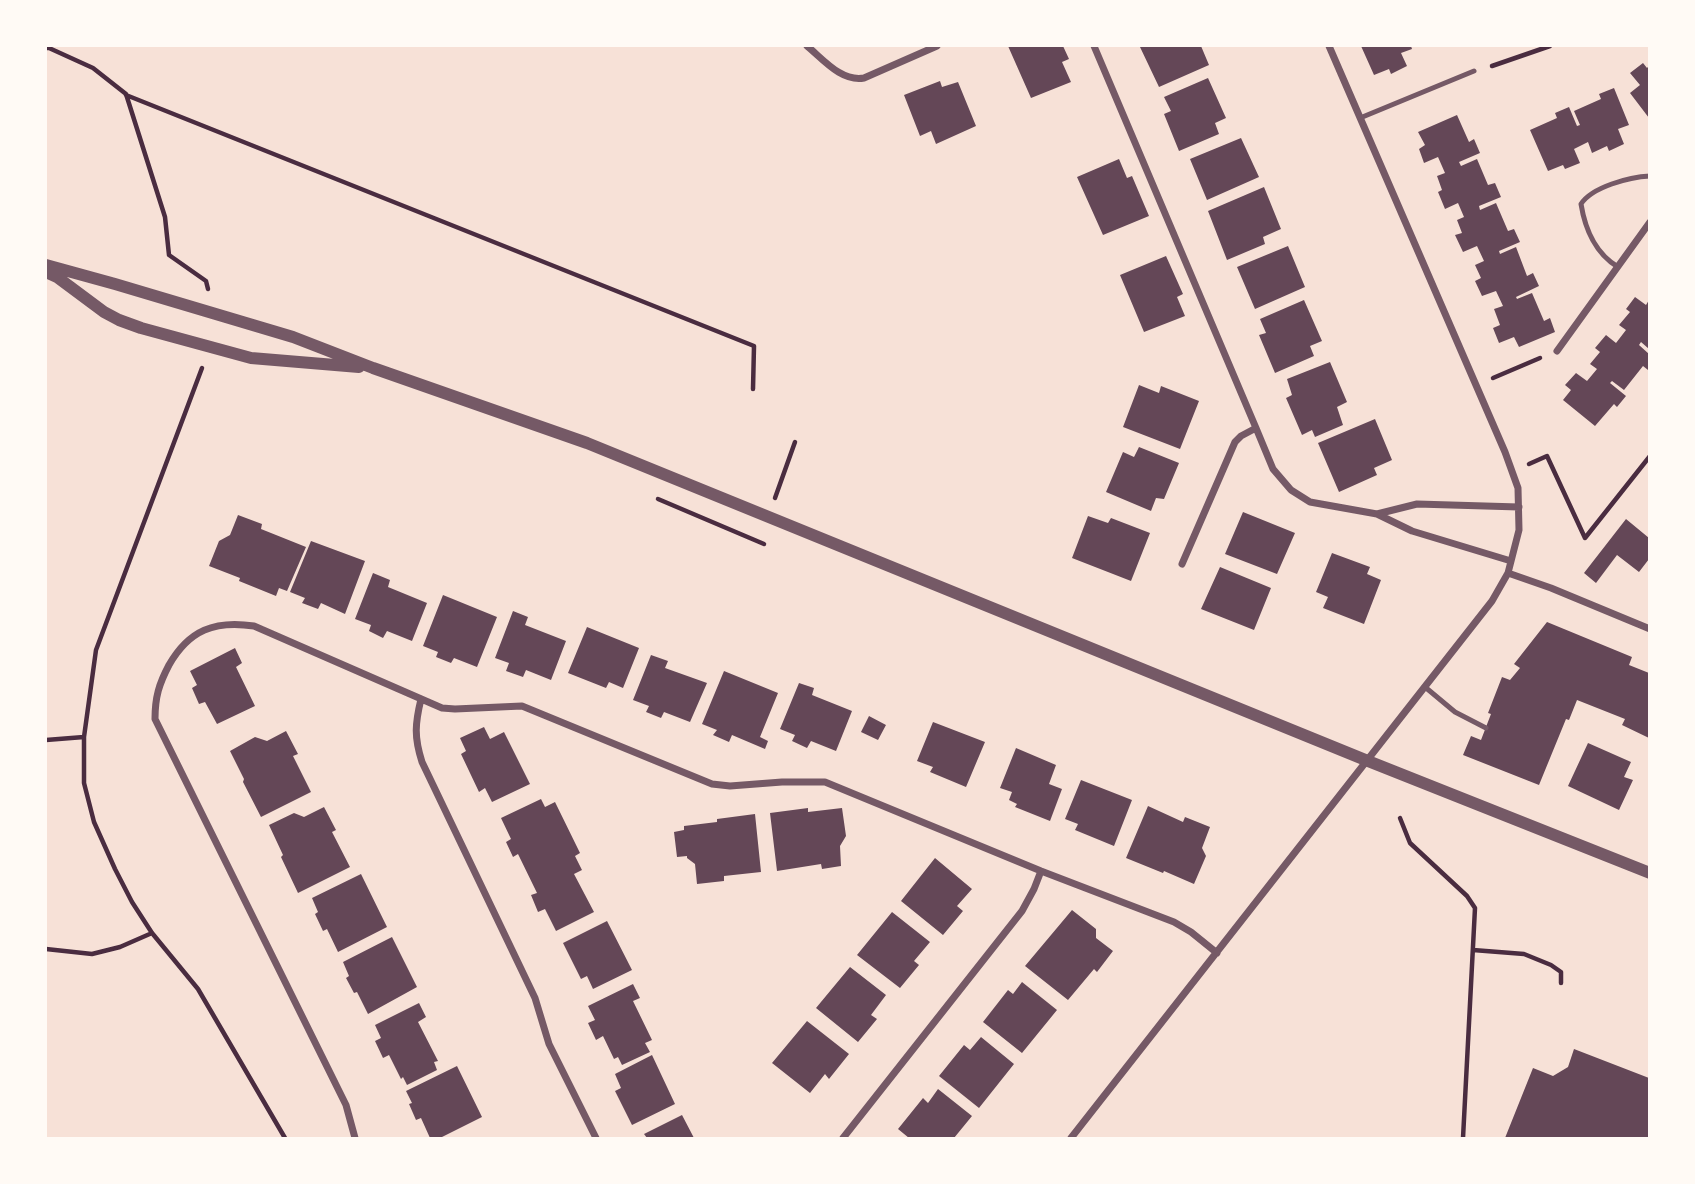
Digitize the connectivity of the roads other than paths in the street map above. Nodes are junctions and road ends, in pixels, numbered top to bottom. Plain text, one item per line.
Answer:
1 (807, 46) edge
2 (937, 46) edge
3 (1094, 46) edge
4 (1329, 46) edge
5 (1474, 71) road end
6 (1360, 118) junction
7 (1650, 176) edge
8 (1650, 222) edge
9 (46, 265) edge
10 (1618, 267) junction
11 (46, 272) edge
12 (1557, 351) road end
13 (373, 368) junction
14 (1256, 428) junction
15 (1519, 507) junction
16 (1377, 514) junction
17 (1511, 561) junction
18 (1182, 564) dead end
19 (1508, 573) junction
20 (1650, 629) edge
21 (1425, 687) junction
22 (421, 699) junction
23 (1486, 728) dead end
24 (1368, 761) junction
25 (1041, 871) junction
26 (1650, 873) edge
27 (1217, 953) junction
28 (355, 1139) edge
29 (596, 1139) edge
30 (844, 1139) edge
31 (1071, 1139) edge

1 - 2 street
3 - 14 street
4 - 6 street
5 - 6 lane
6 - 15 street
7 - 10 lane
8 - 10 street
9 - 13 street
10 - 12 street
11 - 13 street
13 - 24 street
14 - 16 street
14 - 18 street
15 - 16 street
15 - 17 street
16 - 17 street
17 - 19 street
19 - 20 street
19 - 21 street
21 - 23 lane
21 - 24 street
22 - 25 street
22 - 28 street
22 - 29 street
24 - 26 street
24 - 27 street
25 - 27 street
25 - 30 street
27 - 31 street

